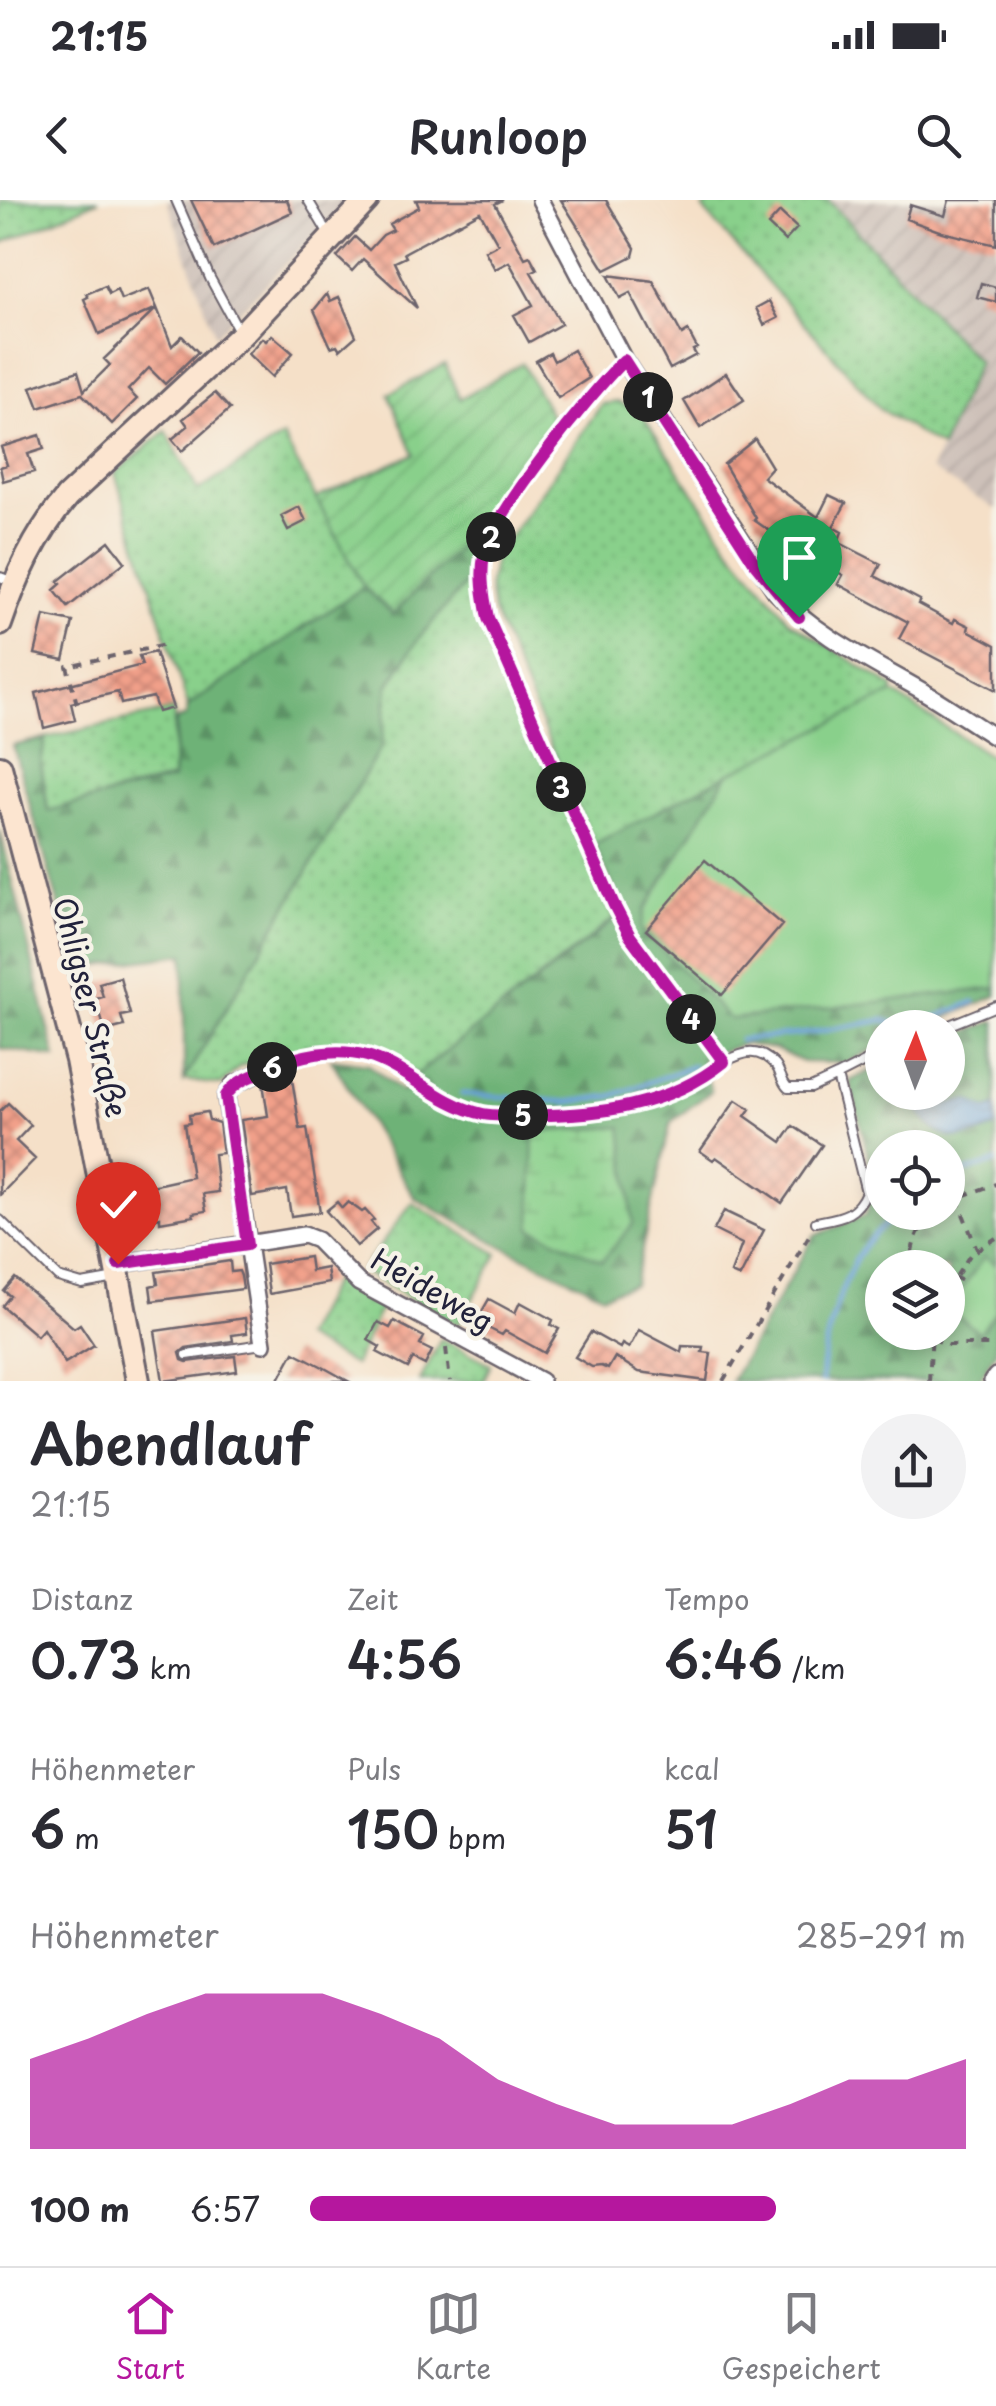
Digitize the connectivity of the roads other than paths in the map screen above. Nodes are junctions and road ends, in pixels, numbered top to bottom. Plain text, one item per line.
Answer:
1 (176, 200) edge
2 (308, 200) edge
3 (367, 200) edge
4 (540, 200) edge
5 (331, 239) junction
6 (242, 335) junction
7 (7, 580) edge
8 (0, 624) edge
9 (996, 738) edge
10 (0, 766) edge
11 (996, 1006) edge
12 (965, 1019) edge
13 (286, 1060) road end
14 (865, 1061) edge
15 (724, 1062) road end
16 (837, 1076) junction
17 (0, 1220) edge
18 (816, 1222) road end
19 (247, 1245) junction
20 (120, 1271) junction
21 (263, 1344) joint
22 (187, 1354) dead end
23 (138, 1381) edge
24 (542, 1381) edge

1 - 6 lane
2 - 5 lane
3 - 5 main road
4 - 9 street
5 - 6 main road
6 - 7 main road
7 - 8 main road
10 - 20 main road, Ohligser Straße
11 - 12 lane
13 - 19 street
14 - 16 lane
15 - 16 lane
16 - 18 lane
17 - 20 lane
19 - 20 street, Heideweg
19 - 21 street
19 - 24 street, Heideweg
20 - 23 main road, Ohligser Straße
21 - 22 lane

